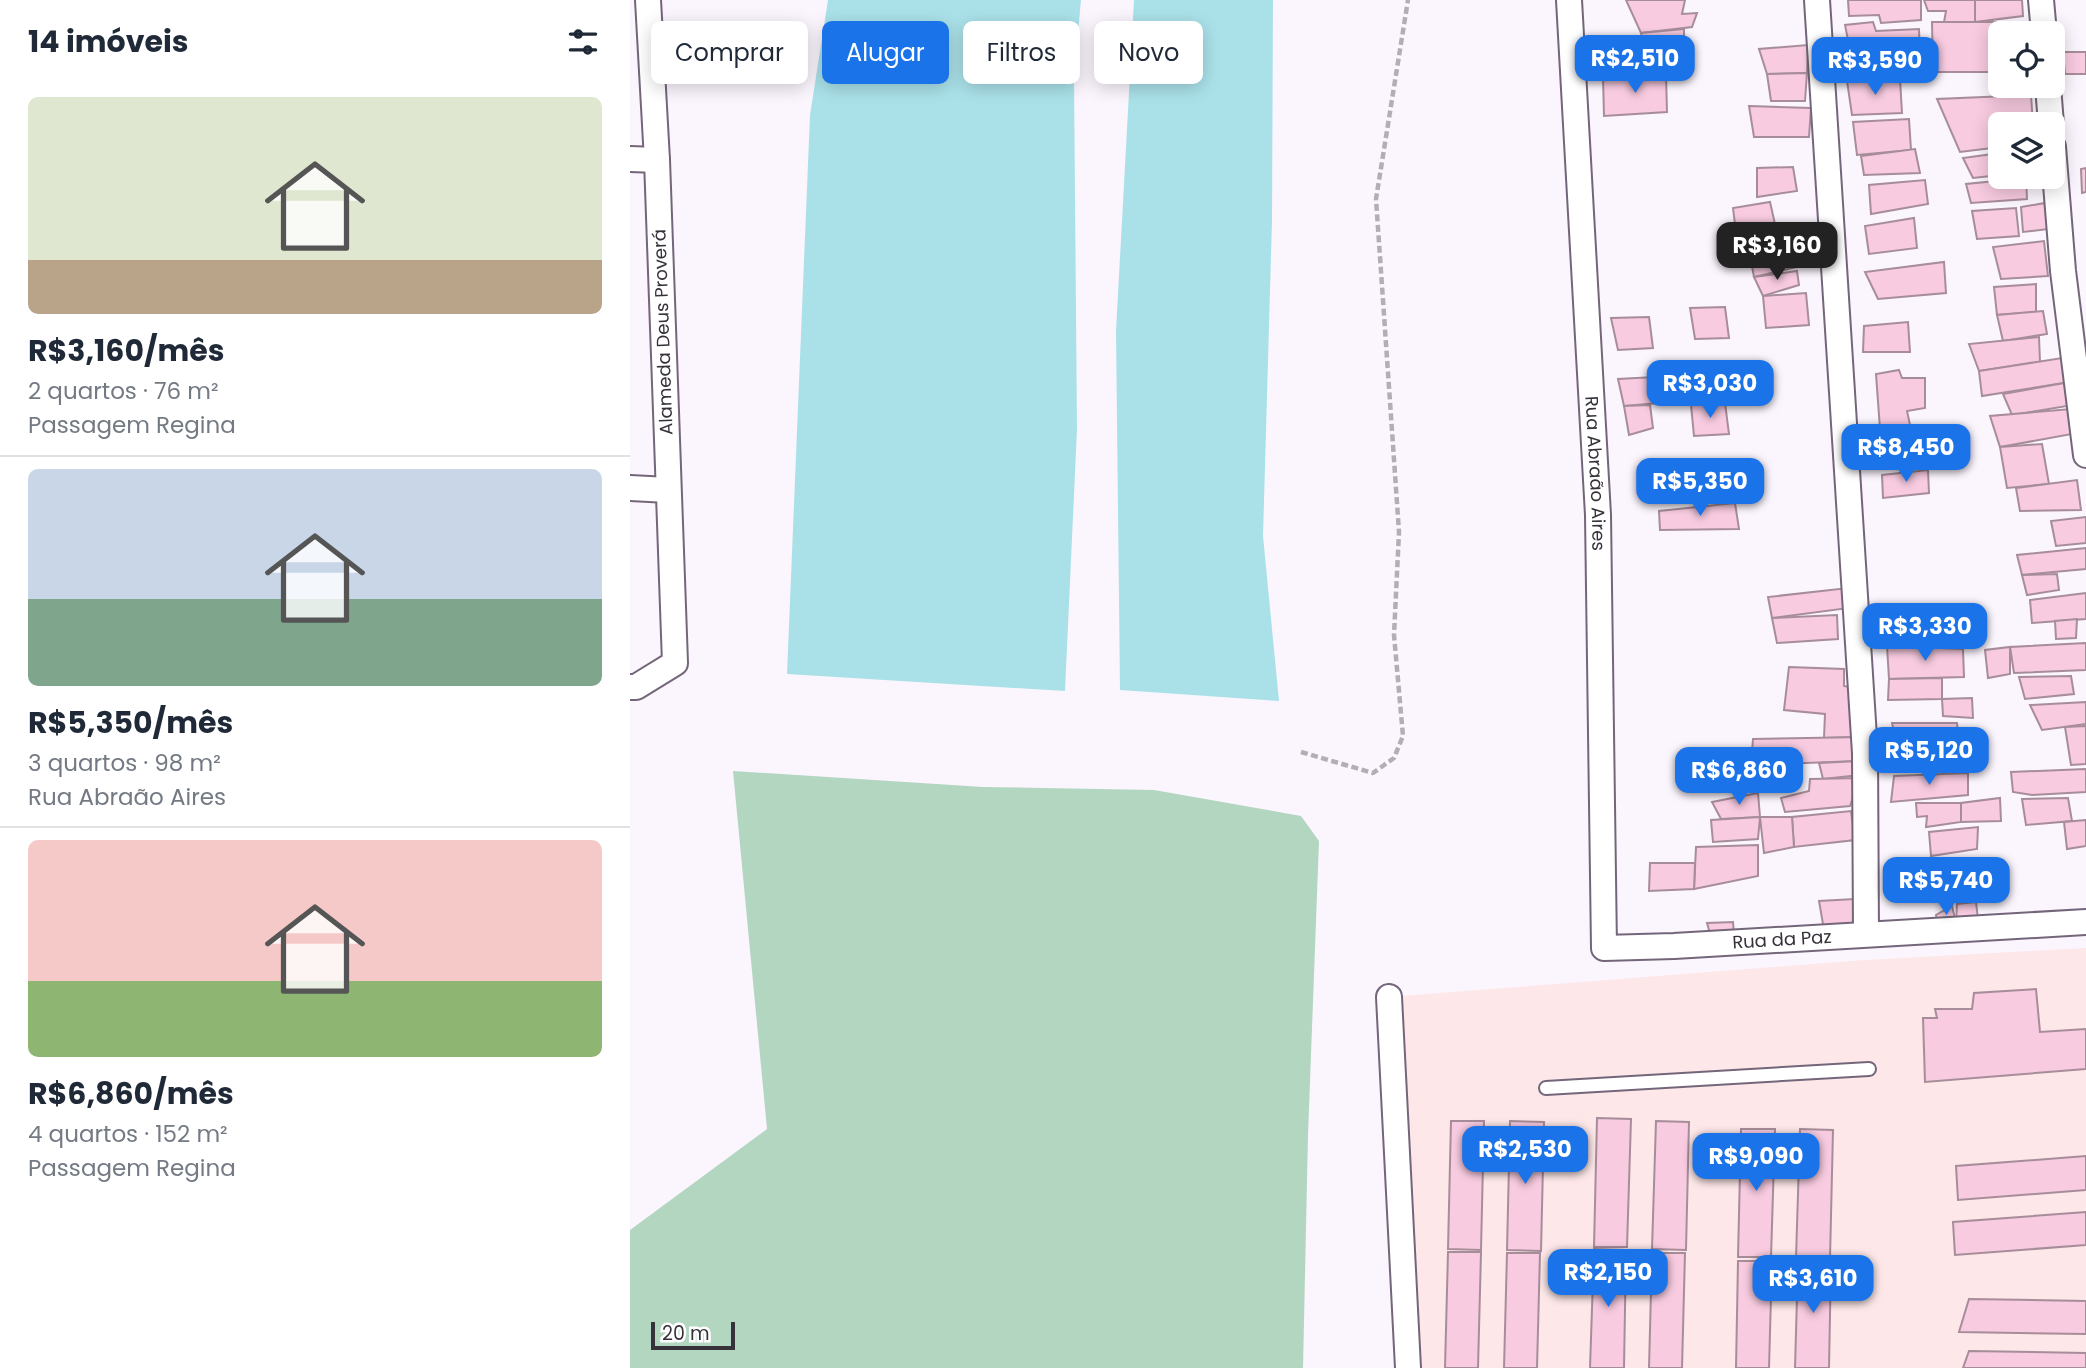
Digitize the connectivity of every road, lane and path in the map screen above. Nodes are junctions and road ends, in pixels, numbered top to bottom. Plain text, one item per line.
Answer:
1 (648, 0) edge
2 (1408, 0) edge
3 (1569, 0) edge
4 (1817, 0) edge
5 (2041, 0) edge
6 (2043, 21) edge
7 (630, 159) edge
8 (657, 160) junction
9 (2056, 189) edge
10 (2086, 455) edge
11 (630, 488) edge
12 (668, 490) junction
13 (630, 687) edge
14 (1301, 752) dead end
15 (2086, 922) edge
16 (1866, 933) junction
17 (1604, 948) joint
18 (1389, 997) dead end
19 (1869, 1069) dead end
20 (1546, 1088) dead end
21 (1408, 1368) edge

1 - 8 street, Alameda Deus Proverá
2 - 14 path
3 - 17 street, Rua Abraão Aires
4 - 16 street
5 - 6 street
7 - 8 street
8 - 12 street, Alameda Deus Proverá
9 - 10 street
11 - 12 street
12 - 13 street, Alameda Deus Proverá
15 - 16 street, Rua da Paz
16 - 17 street, Rua da Paz
18 - 21 street
19 - 20 lane

